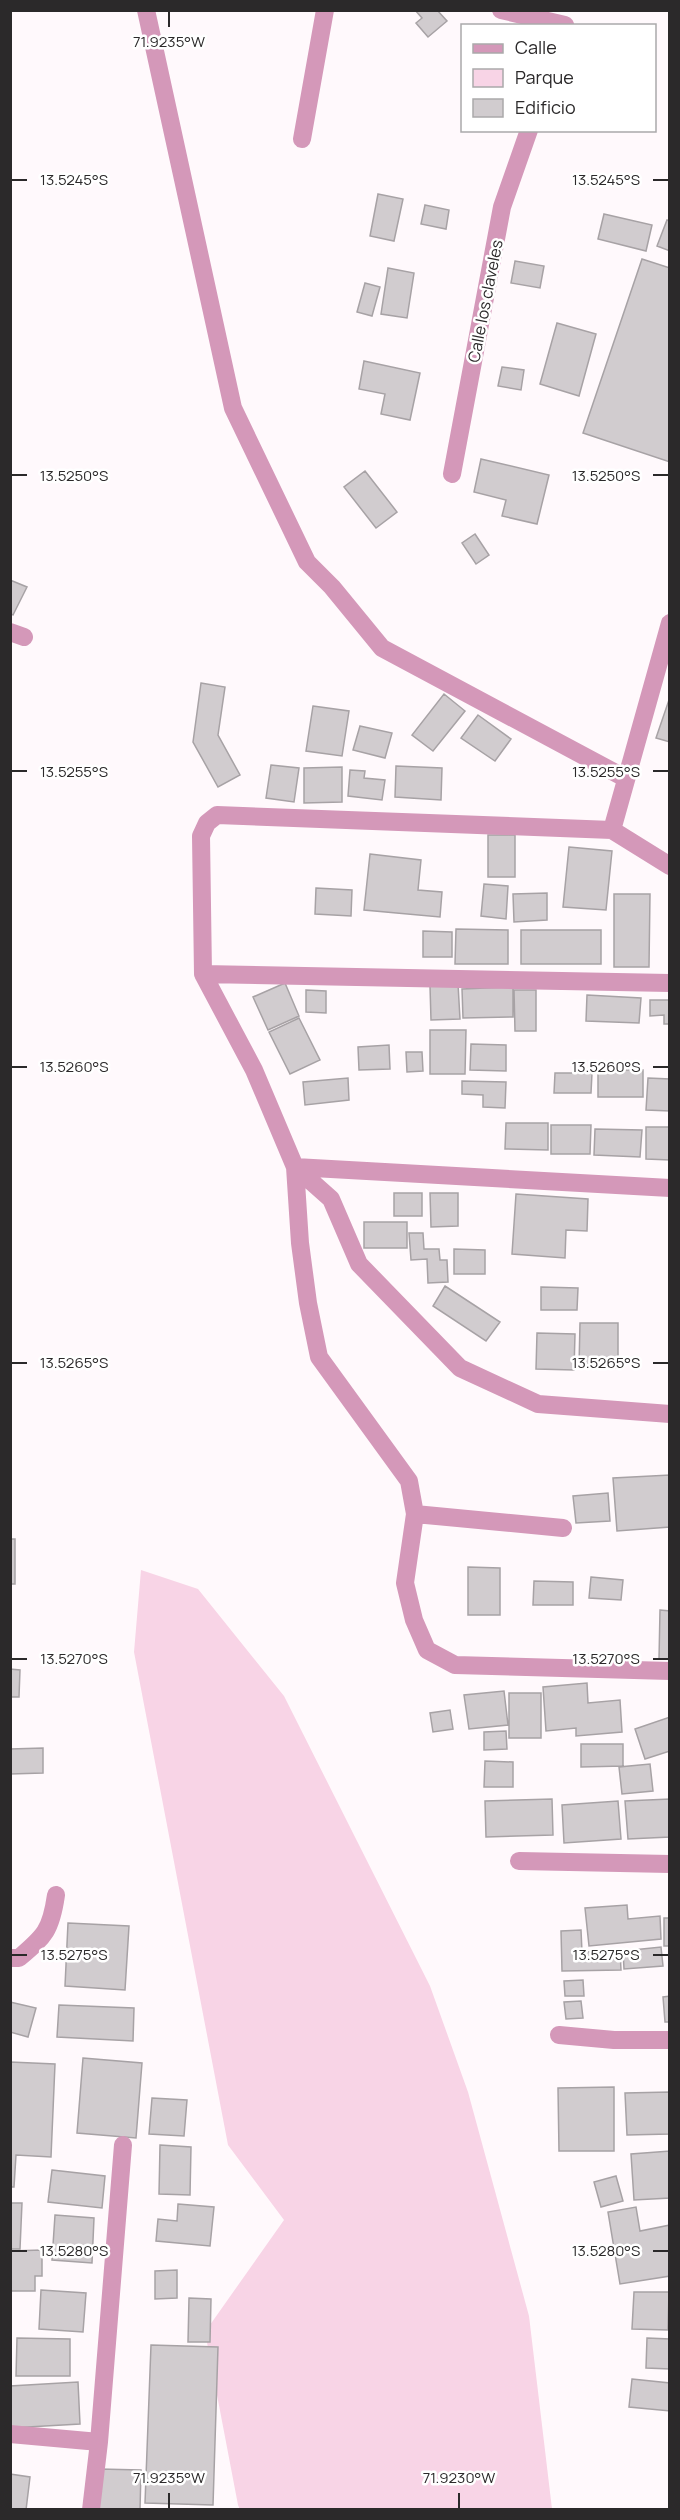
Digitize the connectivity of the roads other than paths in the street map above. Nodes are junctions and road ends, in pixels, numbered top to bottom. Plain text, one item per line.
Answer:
1 (146, 10) edge
2 (325, 10) edge
3 (501, 10) edge
4 (561, 24) edge
5 (528, 132) edge
6 (302, 139) dead end
7 (452, 474) dead end
8 (669, 622) edge
9 (625, 778) junction
10 (612, 830) junction
11 (669, 866) edge
12 (203, 974) junction
13 (669, 983) edge
14 (295, 1167) junction
15 (669, 1188) edge
16 (669, 1414) edge
17 (415, 1514) junction
18 (564, 1528) dead end
19 (669, 1671) edge
20 (519, 1861) dead end
21 (669, 1863) edge
22 (56, 1895) dead end
23 (10, 1958) edge
24 (560, 2035) dead end
25 (669, 2040) edge
26 (123, 2145) dead end
27 (10, 2434) edge
28 (99, 2442) junction
29 (91, 2510) edge

1 - 9 street
2 - 6 street
3 - 4 street
5 - 7 street, Calle los claveles
8 - 9 street
9 - 10 street
10 - 11 street
10 - 12 street
12 - 13 street
12 - 14 street
14 - 15 street
14 - 16 street
14 - 17 street
17 - 18 street
17 - 19 street
20 - 21 street
22 - 23 street
24 - 25 street
26 - 28 street
27 - 28 street
28 - 29 street

